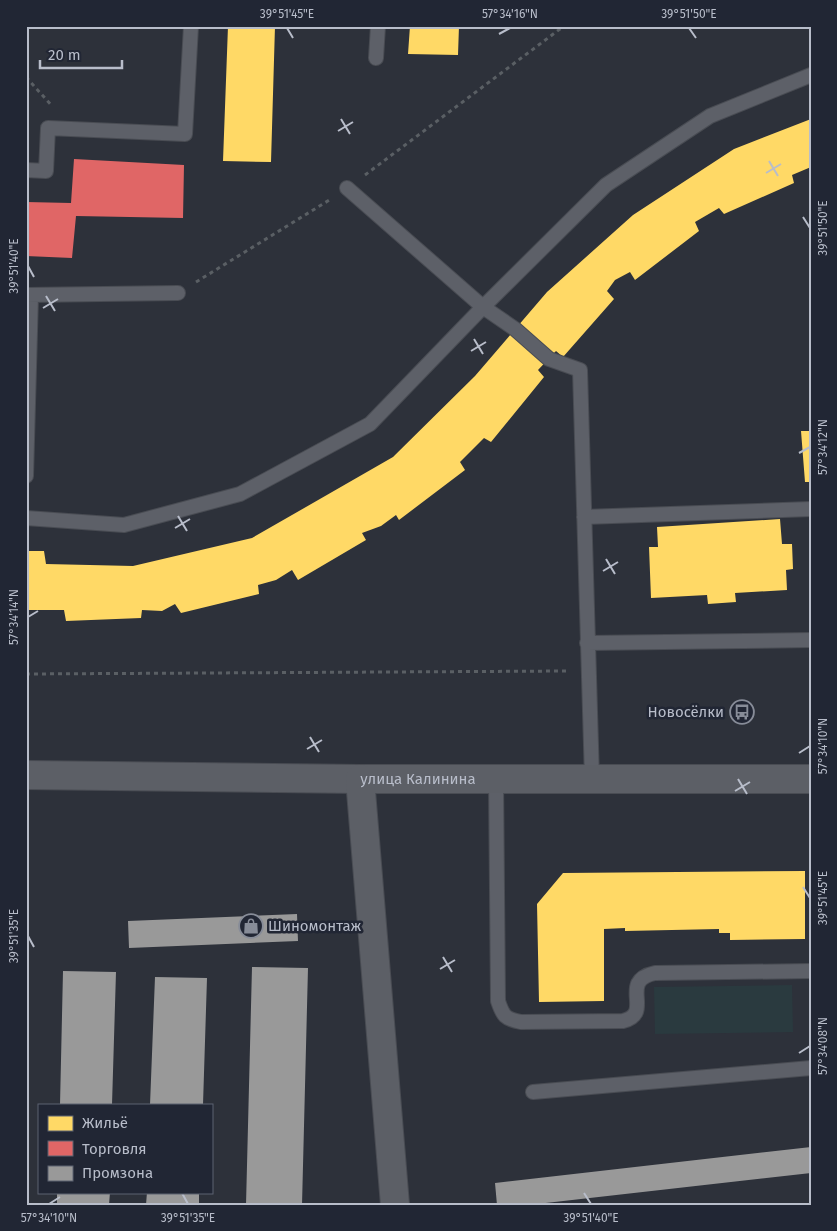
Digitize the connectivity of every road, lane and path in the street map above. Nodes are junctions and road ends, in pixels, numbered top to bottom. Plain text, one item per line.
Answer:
1 (191, 26) edge
2 (378, 26) edge
3 (564, 26) edge
4 (376, 58) dead end
5 (811, 75) edge
6 (26, 77) edge
7 (72, 129) junction
8 (26, 170) edge
9 (347, 188) junction
10 (178, 293) joint
11 (29, 295) edge
12 (483, 307) junction
13 (26, 476) edge
14 (811, 509) edge
15 (584, 517) junction
16 (26, 518) edge
17 (811, 640) edge
18 (587, 644) junction
19 (588, 671) junction
20 (26, 674) edge
21 (26, 776) edge
22 (360, 778) junction
23 (496, 779) junction
24 (592, 779) junction
25 (811, 779) edge
26 (811, 971) edge
27 (811, 1068) edge
28 (532, 1092) dead end
29 (395, 1205) edge

1 - 7 lane
2 - 4 lane
3 - 9 path
5 - 12 lane
6 - 7 path
7 - 8 lane
9 - 10 path
9 - 12 lane
10 - 11 lane
11 - 13 lane
12 - 15 lane
12 - 16 lane
14 - 15 lane
15 - 18 lane
17 - 18 lane
18 - 19 lane
19 - 20 path
19 - 24 lane
21 - 22 main road, улица Калинина
22 - 23 main road, улица Калинина
22 - 29 main road
23 - 24 main road, улица Калинина
23 - 26 lane
24 - 25 main road, улица Калинина
27 - 28 lane

